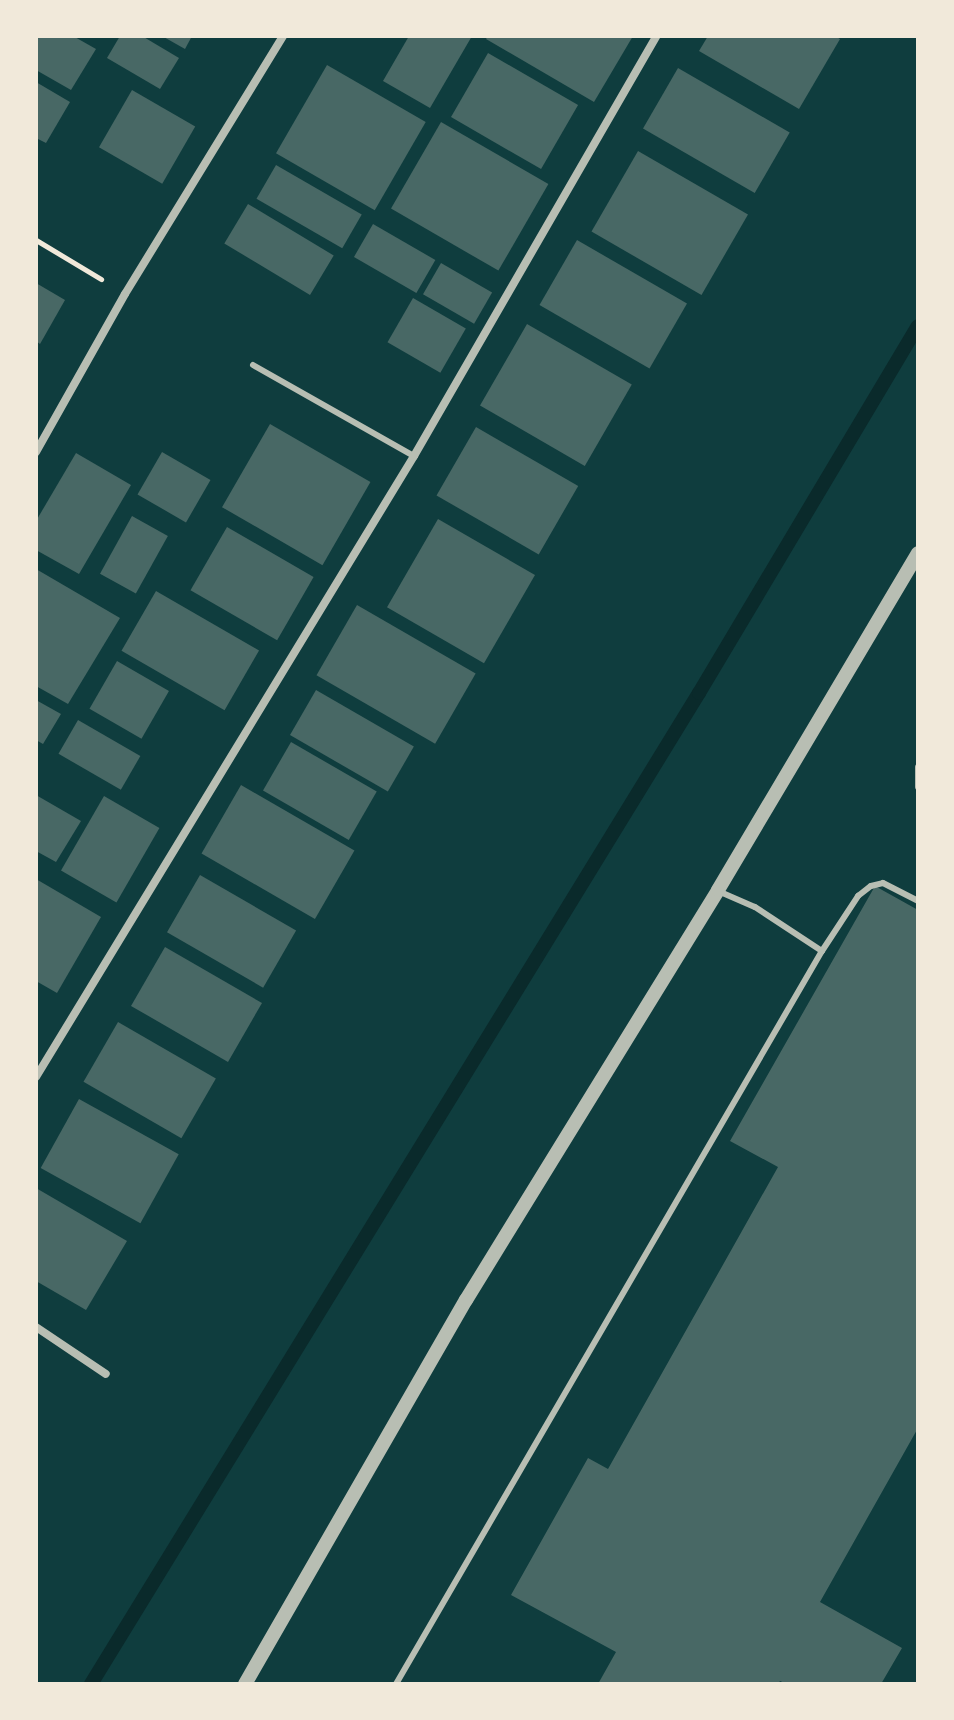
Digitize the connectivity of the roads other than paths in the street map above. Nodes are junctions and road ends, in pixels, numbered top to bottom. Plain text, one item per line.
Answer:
1 (283, 36) edge
2 (656, 36) edge
3 (253, 365) dead end
4 (36, 452) edge
5 (414, 456) junction
6 (918, 553) edge
7 (918, 767) edge
8 (918, 787) edge
9 (718, 890) junction
10 (918, 901) edge
11 (822, 951) junction
12 (36, 1077) edge
13 (36, 1327) edge
14 (106, 1374) dead end
15 (246, 1684) edge
16 (396, 1684) edge

1 - 4 street
2 - 5 street
3 - 5 lane
5 - 12 street
6 - 9 street
7 - 8 lane
9 - 11 lane
9 - 15 street
10 - 11 lane
11 - 16 lane
13 - 14 street

